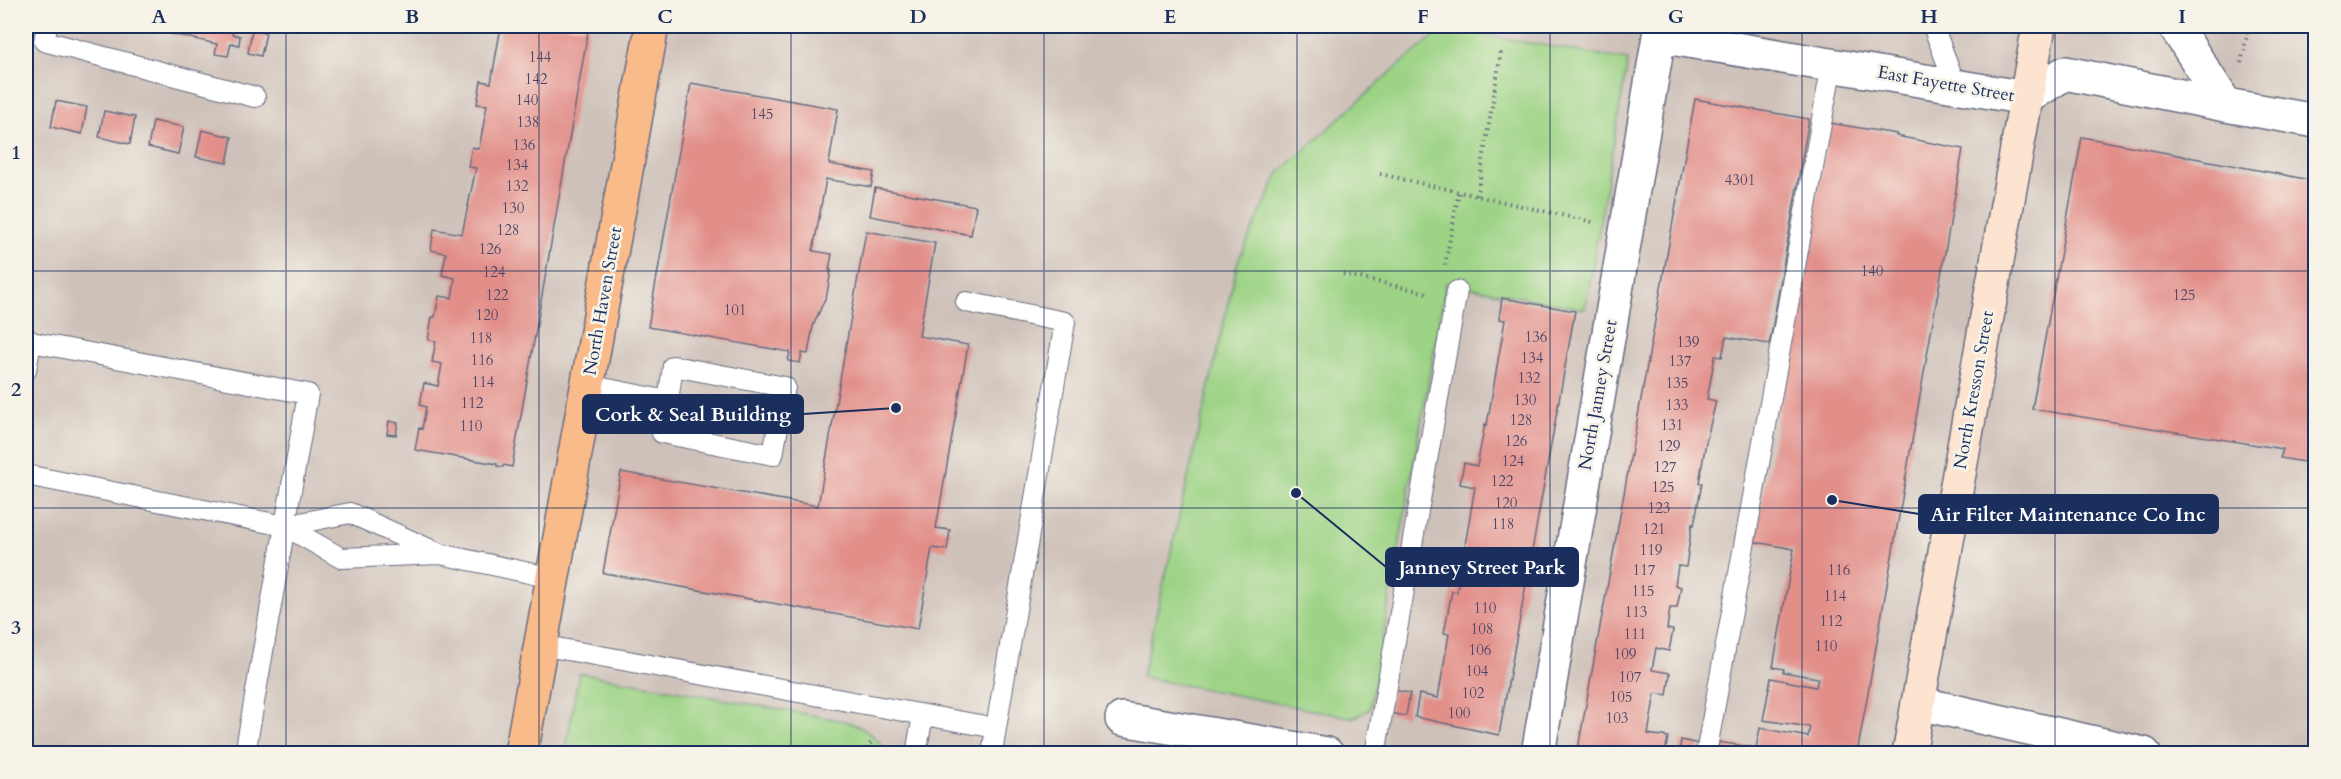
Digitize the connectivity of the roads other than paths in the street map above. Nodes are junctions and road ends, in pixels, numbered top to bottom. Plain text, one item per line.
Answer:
1 (47, 26) edge
2 (652, 26) edge
3 (1933, 26) edge
4 (2039, 26) edge
5 (2175, 26) edge
6 (1660, 31) edge
7 (1832, 64) junction
8 (1956, 86) junction
9 (255, 97) dead end
10 (2026, 98) junction
11 (2226, 105) junction
12 (2316, 121) edge
13 (1457, 291) dead end
14 (966, 302) dead end
15 (28, 340) edge
16 (26, 370) edge
17 (588, 385) junction
18 (668, 401) junction
19 (26, 475) edge
20 (285, 526) junction
21 (440, 554) junction
22 (553, 578) junction
23 (540, 645) junction
24 (1918, 703) junction
25 (923, 715) junction
26 (1122, 719) dead end
27 (996, 728) junction
28 (2133, 752) edge
29 (245, 753) edge
30 (521, 753) edge
31 (916, 753) edge
32 (992, 753) edge
33 (1327, 753) edge
34 (1375, 753) edge
35 (1538, 753) edge
36 (1706, 753) edge
37 (1909, 753) edge

1 - 9 lane
2 - 17 main road, North Haven Street
3 - 8 lane
4 - 10 street, North Kresson Street
5 - 11 street
6 - 7 street, East Fayette Street
6 - 35 street, North Janney Street
7 - 8 street, East Fayette Street
7 - 36 lane
8 - 10 street, East Fayette Street
10 - 11 street, East Fayette Street
10 - 24 street, North Kresson Street
11 - 12 street, East Fayette Street
13 - 34 lane
14 - 27 lane
15 - 16 lane
15 - 20 lane
17 - 18 lane
17 - 22 main road, North Haven Street
18 - 18 lane
19 - 20 lane
20 - 21 lane
20 - 21 lane
20 - 29 lane
21 - 22 lane
22 - 23 main road, North Haven Street
23 - 25 lane
23 - 30 main road, North Haven Street
24 - 28 street
24 - 37 street, North Kresson Street
25 - 27 lane
25 - 31 lane
26 - 33 street
27 - 32 lane

